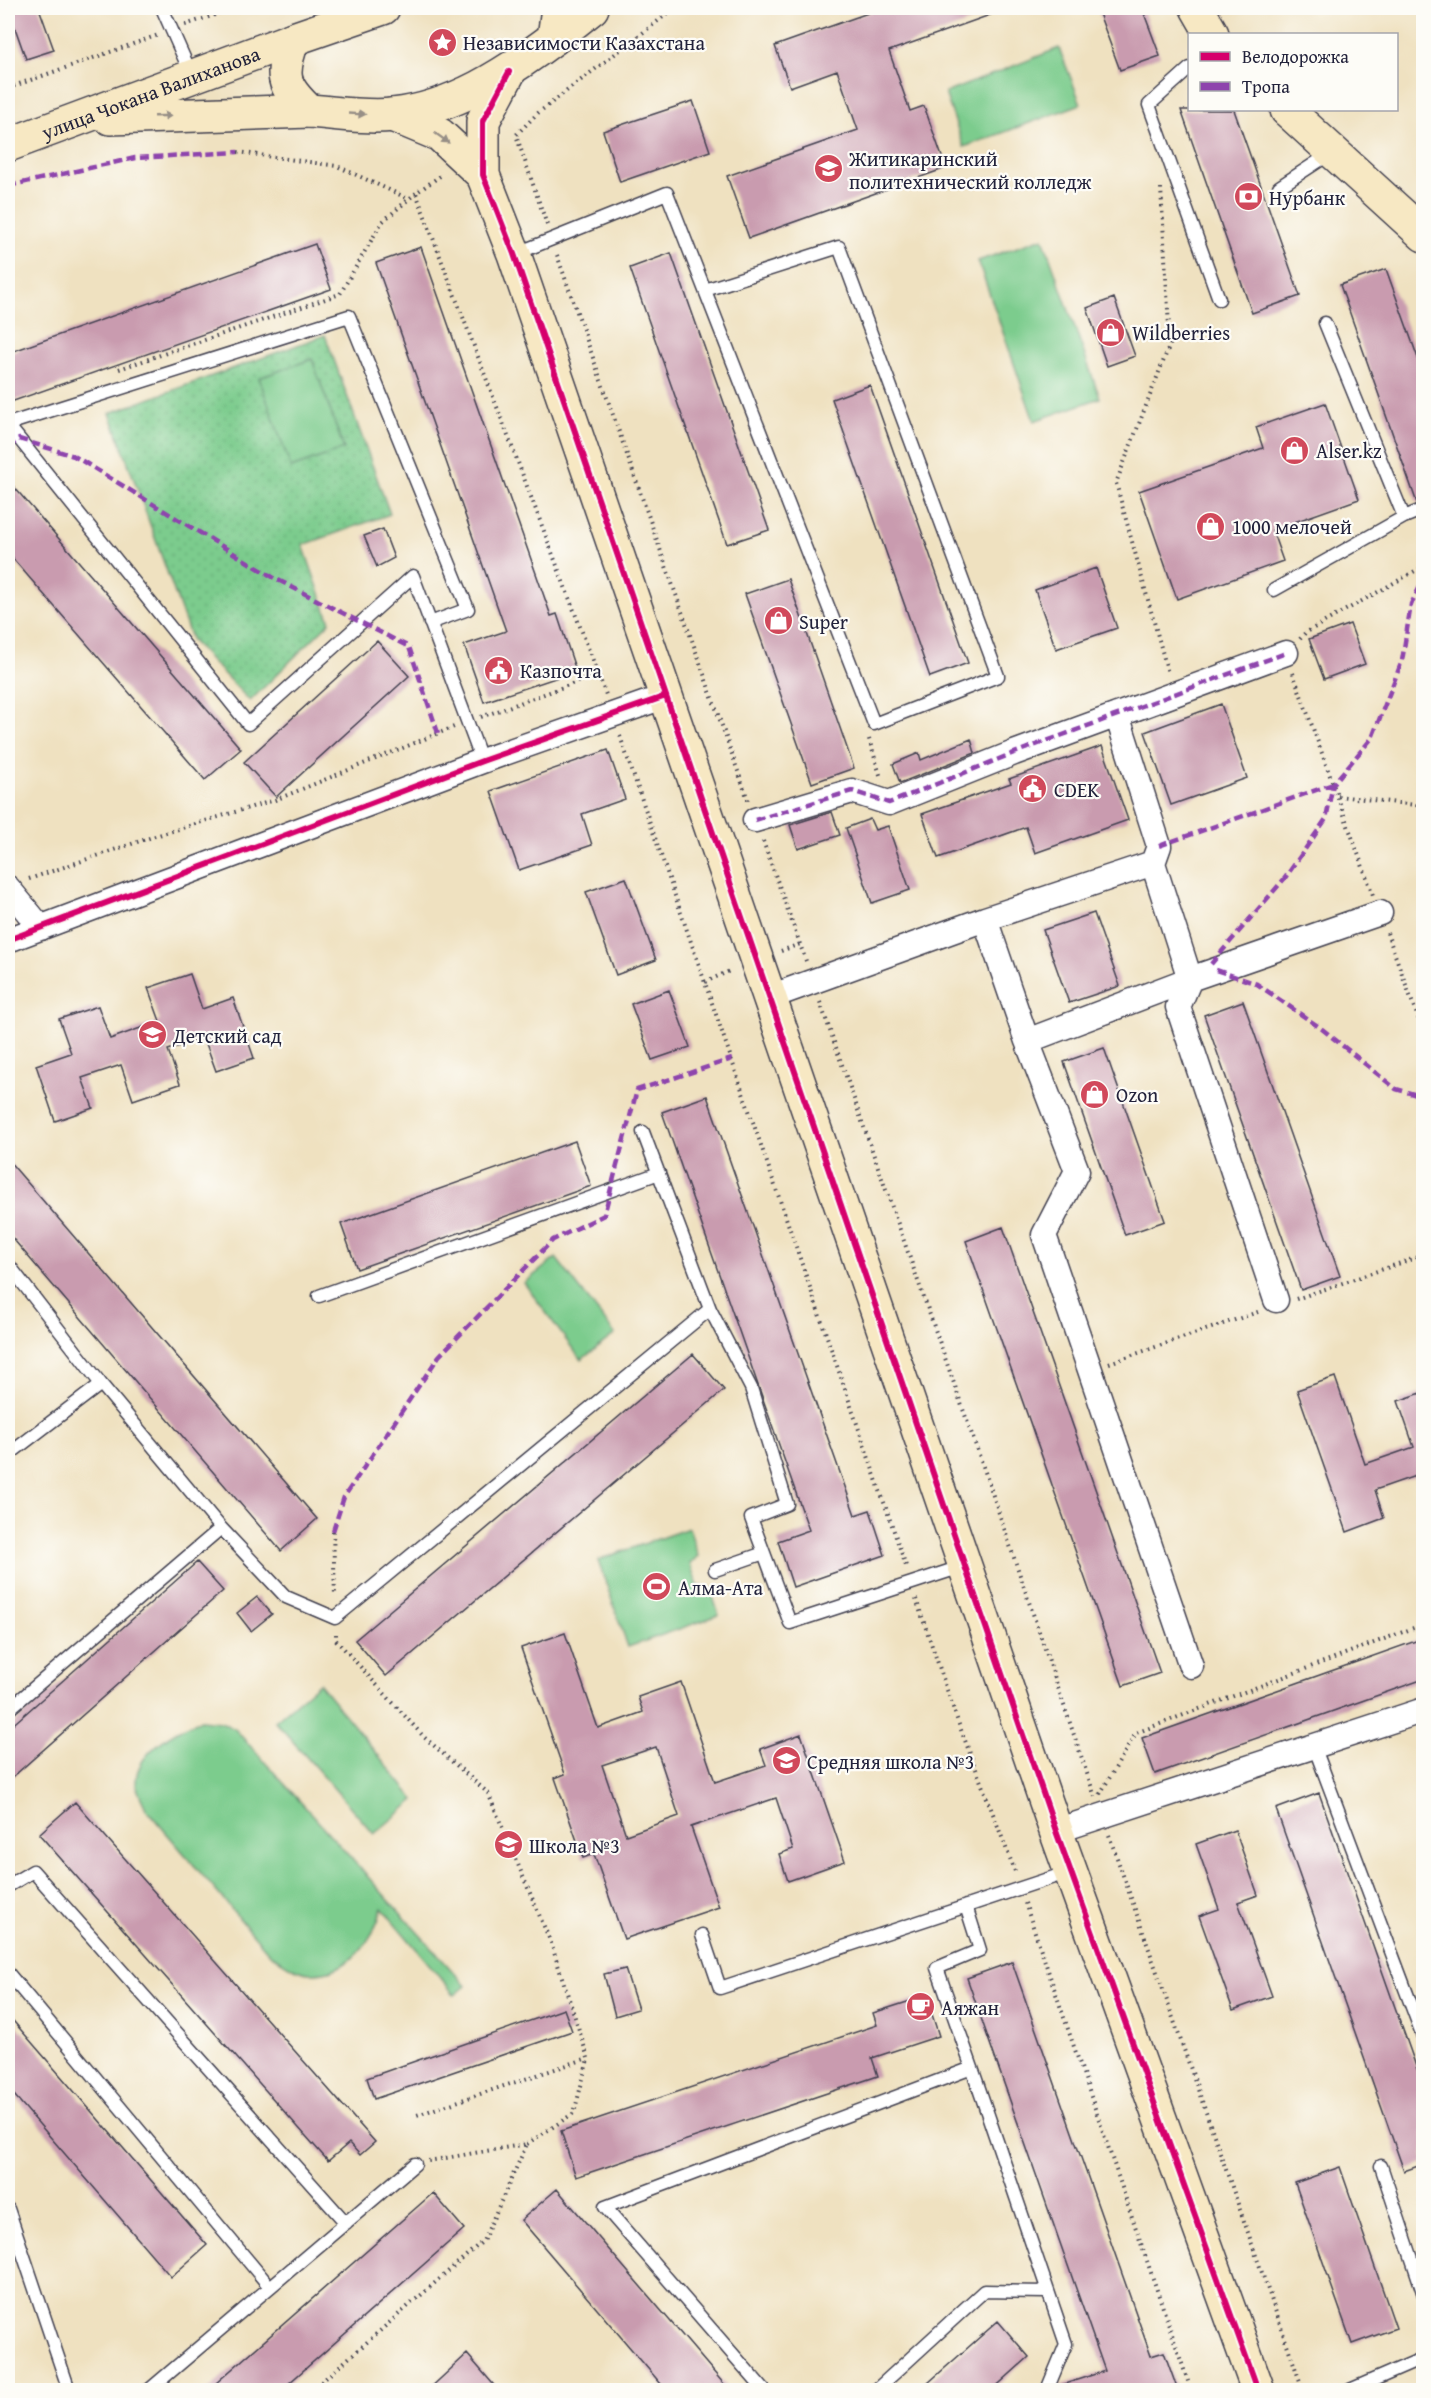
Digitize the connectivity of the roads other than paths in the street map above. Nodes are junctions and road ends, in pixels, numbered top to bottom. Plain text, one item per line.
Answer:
1 (162, 8) edge
2 (383, 8) edge
3 (592, 8) edge
4 (1197, 8) edge
5 (556, 23) edge
6 (1211, 33) edge
7 (293, 39) junction
8 (1188, 70) edge
9 (509, 72) junction
10 (193, 77) junction
11 (309, 111) junction
12 (1288, 111) edge
13 (392, 115) junction
14 (84, 118) junction
15 (8, 145) edge
16 (1332, 152) junction
17 (483, 175) junction
18 (1279, 187) dead end
19 (1424, 235) edge
20 (514, 254) junction
21 (705, 290) junction
22 (1219, 299) dead end
23 (1324, 323) dead end
24 (8, 425) edge
25 (1424, 510) edge
26 (1404, 517) junction
27 (1274, 590) dead end
28 (430, 623) junction
29 (1286, 653) road end
30 (666, 696) junction
31 (1117, 715) junction
32 (482, 761) junction
33 (755, 820) road end
34 (1153, 863) junction
35 (13, 885) edge
36 (1380, 913) road end
37 (985, 919) junction
38 (41, 928) junction
39 (8, 940) edge
40 (1190, 980) junction
41 (770, 997) junction
42 (1027, 1041) junction
43 (643, 1132) dead end
44 (658, 1173) junction
45 (8, 1264) edge
46 (319, 1296) dead end
47 (1276, 1300) dead end
48 (710, 1309) junction
49 (101, 1384) junction
50 (8, 1455) edge
51 (221, 1528) junction
52 (764, 1553) junction
53 (965, 1566) junction
54 (715, 1570) dead end
55 (1191, 1666) dead end
56 (8, 1710) edge
57 (1424, 1710) edge
58 (1314, 1746) junction
59 (1056, 1831) junction
60 (1070, 1871) junction
61 (8, 1886) edge
62 (966, 1906) junction
63 (702, 1935) dead end
64 (8, 1973) edge
65 (1424, 2039) edge
66 (972, 2068) junction
67 (415, 2164) road end
68 (1381, 2166) dead end
69 (8, 2209) edge
70 (346, 2223) junction
71 (270, 2287) junction
72 (1048, 2292) junction
73 (1424, 2295) edge
74 (1424, 2358) edge
75 (69, 2391) edge
76 (149, 2391) edge
77 (764, 2391) edge
78 (876, 2391) edge
79 (1050, 2391) edge
80 (1258, 2391) edge
81 (1350, 2391) edge

1 - 10 lane
2 - 7 street, улица Чокана Валиханова
3 - 5 street
4 - 6 street
5 - 9 street
7 - 10 street, улица Чокана Валиханова
7 - 11 street
8 - 22 lane
9 - 13 street
9 - 17 street
10 - 14 street, улица Чокана Валиханова
11 -> 13 street
14 -> 11 street
12 - 16 street
13 -> 17 street
14 - 15 street, улица Чокана Валиханова
16 - 18 lane
16 - 19 street
17 - 20 street
20 - 21 lane
20 - 30 street
21 - 21 lane
23 - 26 lane
24 - 28 lane
24 - 28 lane
25 - 26 lane
26 - 27 lane
28 - 32 lane
29 - 31 street
30 - 32 street
30 - 41 street
31 - 33 street
31 - 34 street
32 - 38 street
34 - 37 street
34 - 40 street
35 - 38 street
36 - 40 street
37 - 41 street
37 - 42 street
38 - 39 street
40 - 42 street
40 - 47 street
41 - 53 street
42 - 55 street
43 - 44 lane
44 - 46 lane
44 - 48 lane
45 - 49 lane
48 - 51 lane
48 - 52 lane
49 - 50 lane
49 - 51 lane
51 - 56 lane
52 - 53 lane
52 - 54 lane
53 - 59 street
57 - 58 street
58 - 59 street
58 - 65 lane
59 - 60 street
60 - 62 lane
60 - 80 street
61 - 70 lane
62 - 63 lane
62 - 66 lane
64 - 71 lane
66 - 72 lane
66 - 77 lane
67 - 70 lane
68 - 73 lane
69 - 75 lane
70 - 71 lane
71 - 76 lane
72 - 78 lane
72 - 79 lane
74 - 81 lane

